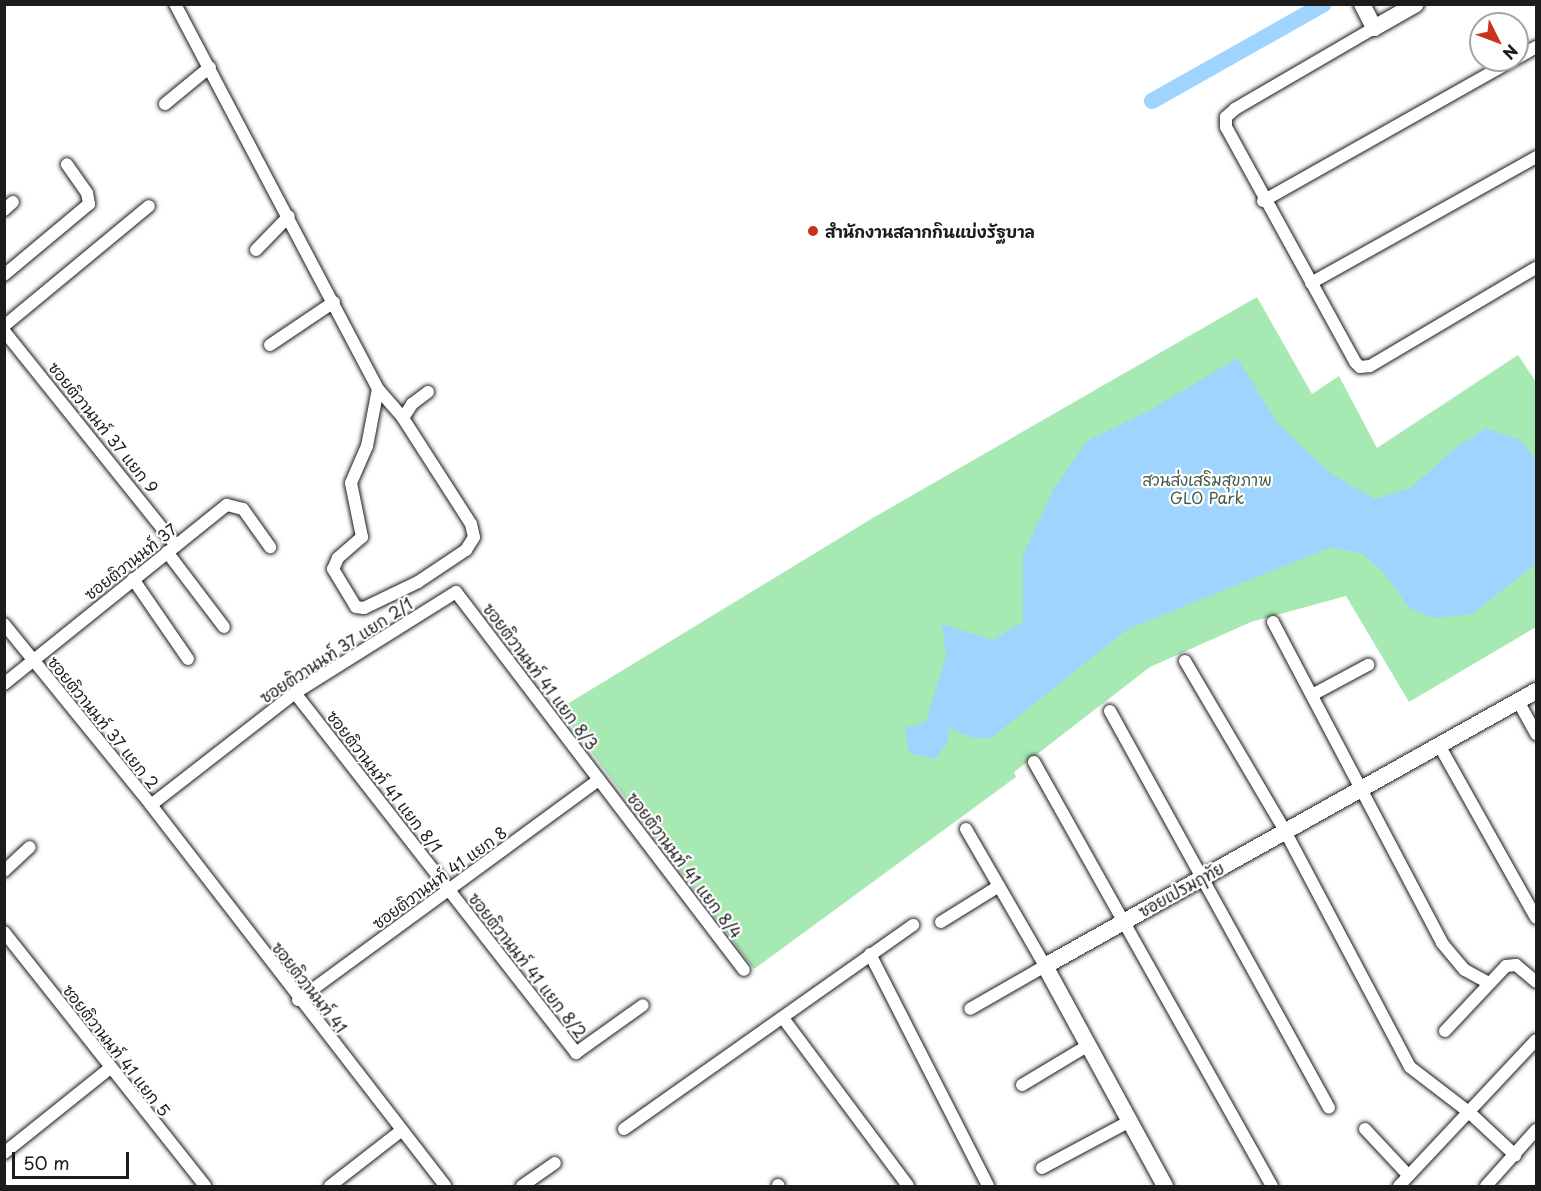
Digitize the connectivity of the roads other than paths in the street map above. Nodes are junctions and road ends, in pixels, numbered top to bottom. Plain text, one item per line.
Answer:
1 (175, 4) edge
2 (1362, 4) edge
3 (1416, 4) edge
4 (1374, 28) junction
5 (210, 67) junction
6 (1492, 72) edge
7 (165, 104) dead end
8 (1536, 157) edge
9 (67, 164) dead end
10 (1263, 201) junction
11 (149, 206) dead end
12 (289, 216) junction
13 (256, 250) dead end
14 (1536, 268) edge
15 (4, 274) edge
16 (1311, 283) junction
17 (334, 302) junction
18 (4, 326) edge
19 (4, 331) edge
20 (270, 345) dead end
21 (378, 389) junction
22 (428, 392) dead end
23 (403, 418) junction
24 (270, 547) dead end
25 (171, 549) junction
26 (133, 579) junction
27 (456, 592) joint
28 (1273, 622) dead end
29 (4, 624) edge
30 (224, 627) dead end
31 (32, 659) junction
32 (188, 659) dead end
33 (1185, 662) dead end
34 (1368, 665) dead end
35 (4, 684) edge
36 (1536, 691) edge
37 (295, 693) junction
38 (1312, 695) junction
39 (1518, 701) junction
40 (1110, 711) dead end
41 (1536, 734) edge
42 (1439, 745) junction
43 (1034, 762) dead end
44 (600, 780) junction
45 (1363, 789) junction
46 (151, 806) junction
47 (966, 829) dead end
48 (1285, 831) junction
49 (30, 847) dead end
50 (4, 871) edge
51 (1203, 876) junction
52 (999, 886) junction
53 (449, 890) junction
54 (1536, 918) edge
55 (941, 922) dead end
56 (1123, 922) junction
57 (913, 926) dead end
58 (4, 932) edge
59 (870, 954) junction
60 (1045, 966) junction
61 (744, 970) dead end
62 (1536, 982) edge
63 (1488, 983) junction
64 (298, 1000) junction
65 (643, 1005) dead end
66 (970, 1009) dead end
67 (783, 1018) junction
68 (1445, 1031) dead end
69 (1536, 1040) edge
70 (1087, 1046) junction
71 (109, 1069) junction
72 (1022, 1085) dead end
73 (1329, 1107) dead end
74 (1470, 1113) junction
75 (1128, 1122) junction
76 (624, 1128) dead end
77 (1365, 1129) dead end
78 (1536, 1130) edge
79 (402, 1131) junction
80 (4, 1153) edge
81 (1515, 1155) junction
82 (555, 1163) dead end
83 (1041, 1168) dead end
84 (1409, 1176) junction
85 (205, 1186) edge
86 (330, 1186) edge
87 (445, 1186) edge
88 (522, 1186) edge
89 (908, 1186) edge
90 (988, 1186) edge
91 (1165, 1186) edge
92 (1272, 1186) edge
93 (1399, 1186) edge
94 (1486, 1186) edge

1 - 5 street
2 - 4 street
3 - 4 street
4 - 10 street
5 - 7 street
5 - 12 street
6 - 10 street
8 - 16 street
9 - 15 street
10 - 16 street
11 - 18 street
12 - 13 street
12 - 17 street
14 - 16 street
17 - 20 street
17 - 21 street
19 - 25 street, ซอยติวานนท์ 37 แยก 9
21 - 23 street
21 - 23 street
22 - 23 street
24 - 25 street, ซอยติวานนท์ 37
25 - 26 street, ซอยติวานนท์ 37
25 - 30 street, ซอยติวานนท์ 37 แยก 9
26 - 31 street, ซอยติวานนท์ 37
26 - 32 street
27 - 37 street, ซอยติวานนท์ 37 แยก 2/1
27 - 44 street, ซอยติวานนท์ 41 แยก 8/3
28 - 38 street
29 - 31 street, ซอยติวานนท์ 37 แยก 2
31 - 35 street, ซอยติวานนท์ 37
31 - 46 street, ซอยติวานนท์ 37 แยก 2
33 - 48 street
34 - 38 street
36 - 39 street, ซอยเปรมฤทัย
37 - 46 street, ซอยติวานนท์ 37 แยก 2/1
37 - 53 street, ซอยติวานนท์ 41 แยก 8/1
38 - 45 street
39 - 41 street
39 - 42 street, ซอยเปรมฤทัย
40 - 51 street
42 - 45 street, ซอยเปรมฤทัย
42 - 54 street
43 - 56 street
44 - 53 street, ซอยติวานนท์ 41 แยก 8
44 - 61 street, ซอยติวานนท์ 41 แยก 8/4
45 - 48 street, ซอยเปรมฤทัย
45 - 63 street
46 - 64 street, ซอยติวานนท์ 41
47 - 52 street
48 - 51 street, ซอยเปรมฤทัย
48 - 74 street
49 - 50 street
51 - 56 street, ซอยเปรมฤทัย
51 - 73 street
52 - 55 street
52 - 60 street
53 - 64 street, ซอยติวานนท์ 41 แยก 8
53 - 65 street, ซอยติวานนท์ 41 แยก 8/2
56 - 60 street, ซอยเปรมฤทัย
56 - 92 street
57 - 59 street
58 - 71 street, ซอยติวานนท์ 41 แยก 5
59 - 67 street
59 - 90 street
60 - 66 street
60 - 70 street
62 - 63 street
63 - 68 street
64 - 79 street, ซอยติวานนท์ 41
67 - 76 street
67 - 89 street
69 - 74 street
70 - 72 street
70 - 75 street
71 - 80 street
71 - 85 street, ซอยติวานนท์ 41 แยก 5
74 - 81 street
74 - 84 street
75 - 83 street
75 - 91 street
77 - 84 street
78 - 81 street
79 - 86 street
79 - 87 street, ซอยติวานนท์ 41
81 - 94 street
82 - 88 street
84 - 93 street

